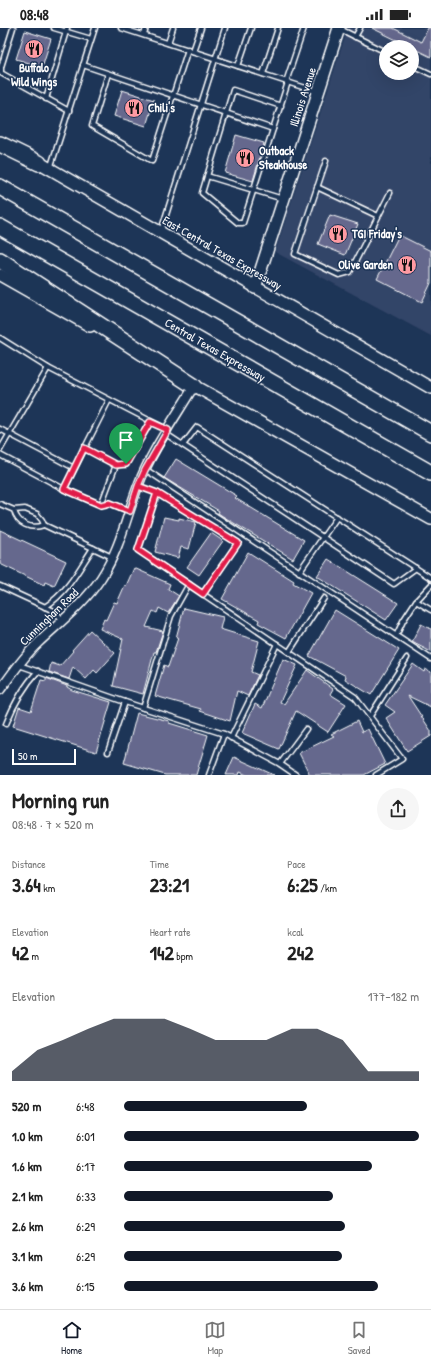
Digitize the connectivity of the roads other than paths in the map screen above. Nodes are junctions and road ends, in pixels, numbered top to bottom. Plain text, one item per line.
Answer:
1 (13, 28) edge
2 (54, 28) edge
3 (95, 28) edge
4 (121, 28) edge
5 (146, 28) edge
6 (173, 28) edge
7 (201, 28) edge
8 (225, 28) edge
9 (251, 28) edge
10 (278, 28) edge
11 (304, 28) edge
12 (339, 28) edge
13 (360, 28) edge
14 (67, 29) edge
15 (144, 35) junction
16 (355, 37) junction
17 (91, 39) junction
18 (168, 43) junction
19 (379, 49) edge
20 (190, 50) junction
21 (214, 58) junction
22 (83, 65) junction
23 (238, 66) junction
24 (1, 67) edge
25 (419, 68) edge
26 (108, 74) junction
27 (263, 74) junction
28 (431, 74) edge
29 (287, 82) junction
30 (318, 92) junction
31 (173, 95) junction
32 (46, 99) junction
33 (200, 104) junction
34 (281, 106) junction
35 (69, 111) junction
36 (226, 113) junction
37 (273, 129) junction
38 (0, 140) edge
39 (0, 144) edge
40 (326, 161) dead end
41 (45, 166) junction
42 (207, 176) junction
43 (317, 186) junction
44 (0, 187) edge
45 (254, 190) junction
46 (390, 193) dead end
47 (284, 199) junction
48 (378, 216) junction
49 (0, 227) edge
50 (161, 233) junction
51 (0, 260) edge
52 (0, 275) edge
53 (255, 288) junction
54 (0, 338) edge
55 (48, 368) junction
56 (194, 386) junction
57 (431, 388) edge
58 (109, 400) junction
59 (150, 422) junction
60 (0, 429) edge
61 (167, 432) junction
62 (431, 433) edge
63 (9, 434) junction
64 (183, 446) junction
65 (84, 448) junction
66 (0, 450) edge
67 (0, 455) edge
68 (116, 465) junction
69 (74, 468) junction
70 (145, 470) junction
71 (431, 473) edge
72 (138, 486) junction
73 (64, 489) junction
74 (157, 493) junction
75 (0, 504) edge
76 (101, 505) junction
77 (14, 510) junction
78 (130, 511) junction
79 (337, 517) junction
80 (431, 519) edge
81 (44, 525) junction
82 (323, 537) junction
83 (93, 548) junction
84 (114, 558) junction
85 (416, 568) junction
86 (298, 572) junction
87 (431, 578) edge
88 (189, 584) junction
89 (431, 584) edge
90 (0, 586) edge
91 (203, 594) junction
92 (324, 598) dead end
93 (416, 602) junction
94 (45, 607) junction
95 (431, 610) edge
96 (64, 620) junction
97 (396, 636) junction
98 (277, 644) junction
99 (290, 652) junction
100 (407, 658) dead end
101 (431, 658) edge
102 (19, 665) junction
103 (38, 671) junction
104 (0, 690) edge
105 (124, 702) junction
106 (143, 708) junction
107 (370, 716) junction
108 (6, 724) dead end
109 (306, 729) dead end
110 (224, 734) junction
111 (231, 738) junction
112 (108, 752) dead end
113 (280, 764) junction
114 (209, 775) edge
115 (296, 775) edge
116 (376, 775) edge

1 - 24 lane
2 - 14 lane
3 - 17 lane
4 - 15 lane
5 - 15 lane
6 - 18 lane
7 - 20 lane
8 - 21 lane
9 - 23 lane
10 - 27 lane
11 - 29 lane
12 - 16 lane
12 - 30 main road, Illinois Avenue
13 - 16 lane
14 - 17 lane
14 - 32 lane
15 - 18 lane
16 - 19 lane
17 - 22 lane
18 - 20 lane
20 - 21 lane
20 - 31 lane
21 - 23 lane
21 - 33 lane
22 - 26 lane
22 - 35 lane
23 - 27 lane
24 - 32 lane
25 - 28 lane
26 - 31 lane
26 - 31 lane
27 - 29 lane
29 - 30 lane
29 - 34 lane
30 - 47 main road, Illinois Avenue
31 - 33 lane
32 - 35 lane
33 - 36 lane
33 - 50 lane
34 - 36 lane
34 - 37 lane
35 - 41 lane
36 - 37 lane
36 - 42 lane
37 - 45 lane
38 - 41 main road, East Central Texas Expressway
39 - 41 highway
40 - 43 lane
41 - 50 main road, East Central Texas Expressway
42 - 45 lane
42 - 45 lane
43 - 48 lane
43 - 48 lane
44 - 62 highway
45 - 47 lane
46 - 48 lane
47 - 53 main road, Illinois Avenue
49 - 71 highway, Central Texas Expressway
50 - 53 main road, East Central Texas Expressway
51 - 56 highway
52 - 56 main road
53 - 57 main road, East Central Texas Expressway
54 - 55 lane
55 - 58 lane
55 - 63 lane
56 - 61 street, Cunningham Road
56 - 80 main road
58 - 59 lane
58 - 65 lane
59 - 61 lane
59 - 68 lane
60 - 63 lane
61 - 64 lane
61 - 70 street, Cunningham Road
63 - 66 lane
63 - 69 lane
64 - 79 lane
64 - 82 lane
65 - 68 lane
65 - 69 lane
67 - 73 lane
68 - 76 lane
69 - 73 lane
70 - 72 street, Cunningham Road
70 - 86 lane
72 - 74 lane
72 - 78 street, Cunningham Road
73 - 76 lane
74 - 88 lane
74 - 91 lane
75 - 77 lane
76 - 78 lane
77 - 81 lane
77 - 81 lane
78 - 84 street, Cunningham Road
79 - 82 lane
79 - 85 lane
81 - 83 lane
82 - 85 lane
82 - 86 lane
83 - 84 lane
83 - 94 lane
84 - 96 street, Cunningham Road
85 - 87 lane
86 - 97 lane
88 - 91 lane
88 - 106 lane
89 - 93 lane
90 - 94 lane
91 - 98 lane
92 - 99 lane
93 - 95 lane
93 - 97 lane
94 - 96 lane
96 - 102 street, Cunningham Road
97 - 101 lane
98 - 99 lane
98 - 111 lane
99 - 107 lane
100 - 107 lane
102 - 103 lane
102 - 104 street, Cunningham Road
103 - 105 lane
103 - 108 lane
105 - 106 lane
105 - 112 lane
106 - 110 lane
107 - 116 lane
109 - 113 lane
110 - 111 lane
110 - 114 lane
111 - 113 lane
113 - 115 lane

